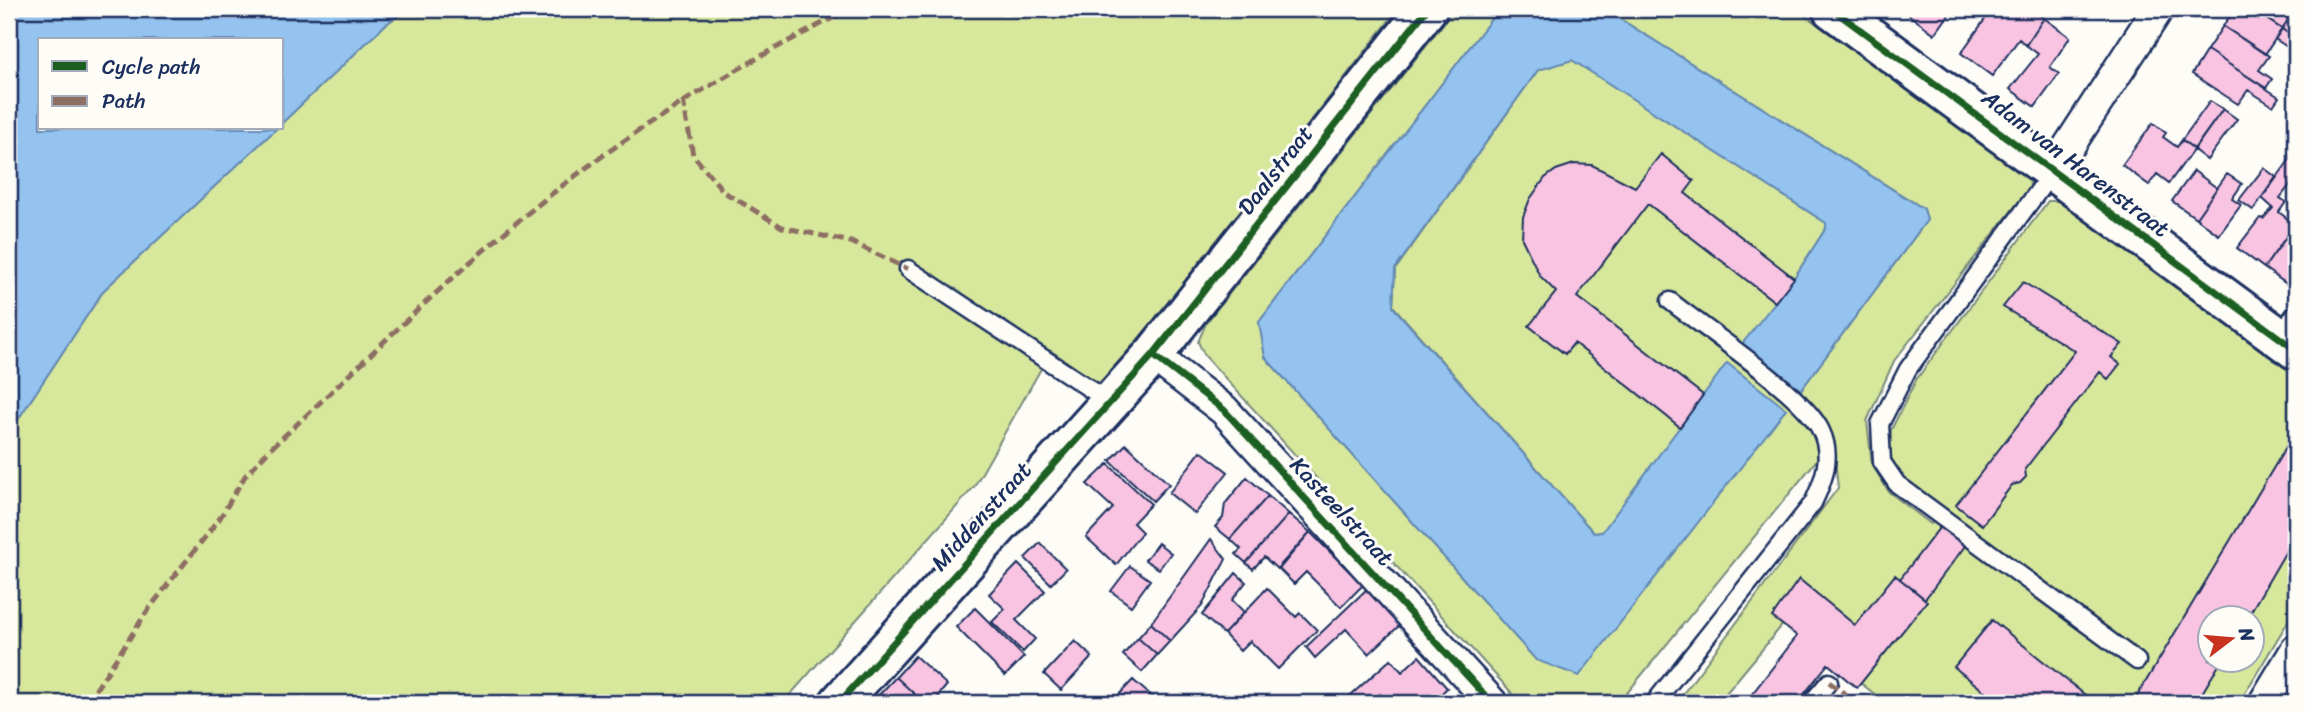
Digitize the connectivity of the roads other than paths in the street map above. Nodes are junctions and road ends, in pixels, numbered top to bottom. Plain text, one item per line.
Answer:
1 (1427, 9) edge
2 (1832, 9) edge
3 (2158, 9) edge
4 (2054, 169) junction
5 (908, 269) dead end
6 (1670, 301) dead end
7 (2290, 334) edge
8 (1153, 355) junction
9 (1110, 402) junction
10 (2296, 650) edge
11 (2137, 662) dead end
12 (1829, 682) dead end
13 (839, 703) edge
14 (1492, 703) edge
15 (1654, 703) edge
16 (1811, 703) edge
17 (2264, 703) edge

1 - 8 street, Daalstraat
2 - 4 street, Adam van Harenstraat
3 - 4 street
4 - 7 street, Adam van Harenstraat
4 - 11 lane
5 - 9 lane
6 - 15 lane
8 - 9 street, Middenstraat
8 - 14 street, Kasteelstraat
9 - 13 street, Middenstraat
10 - 17 street
12 - 16 lane

